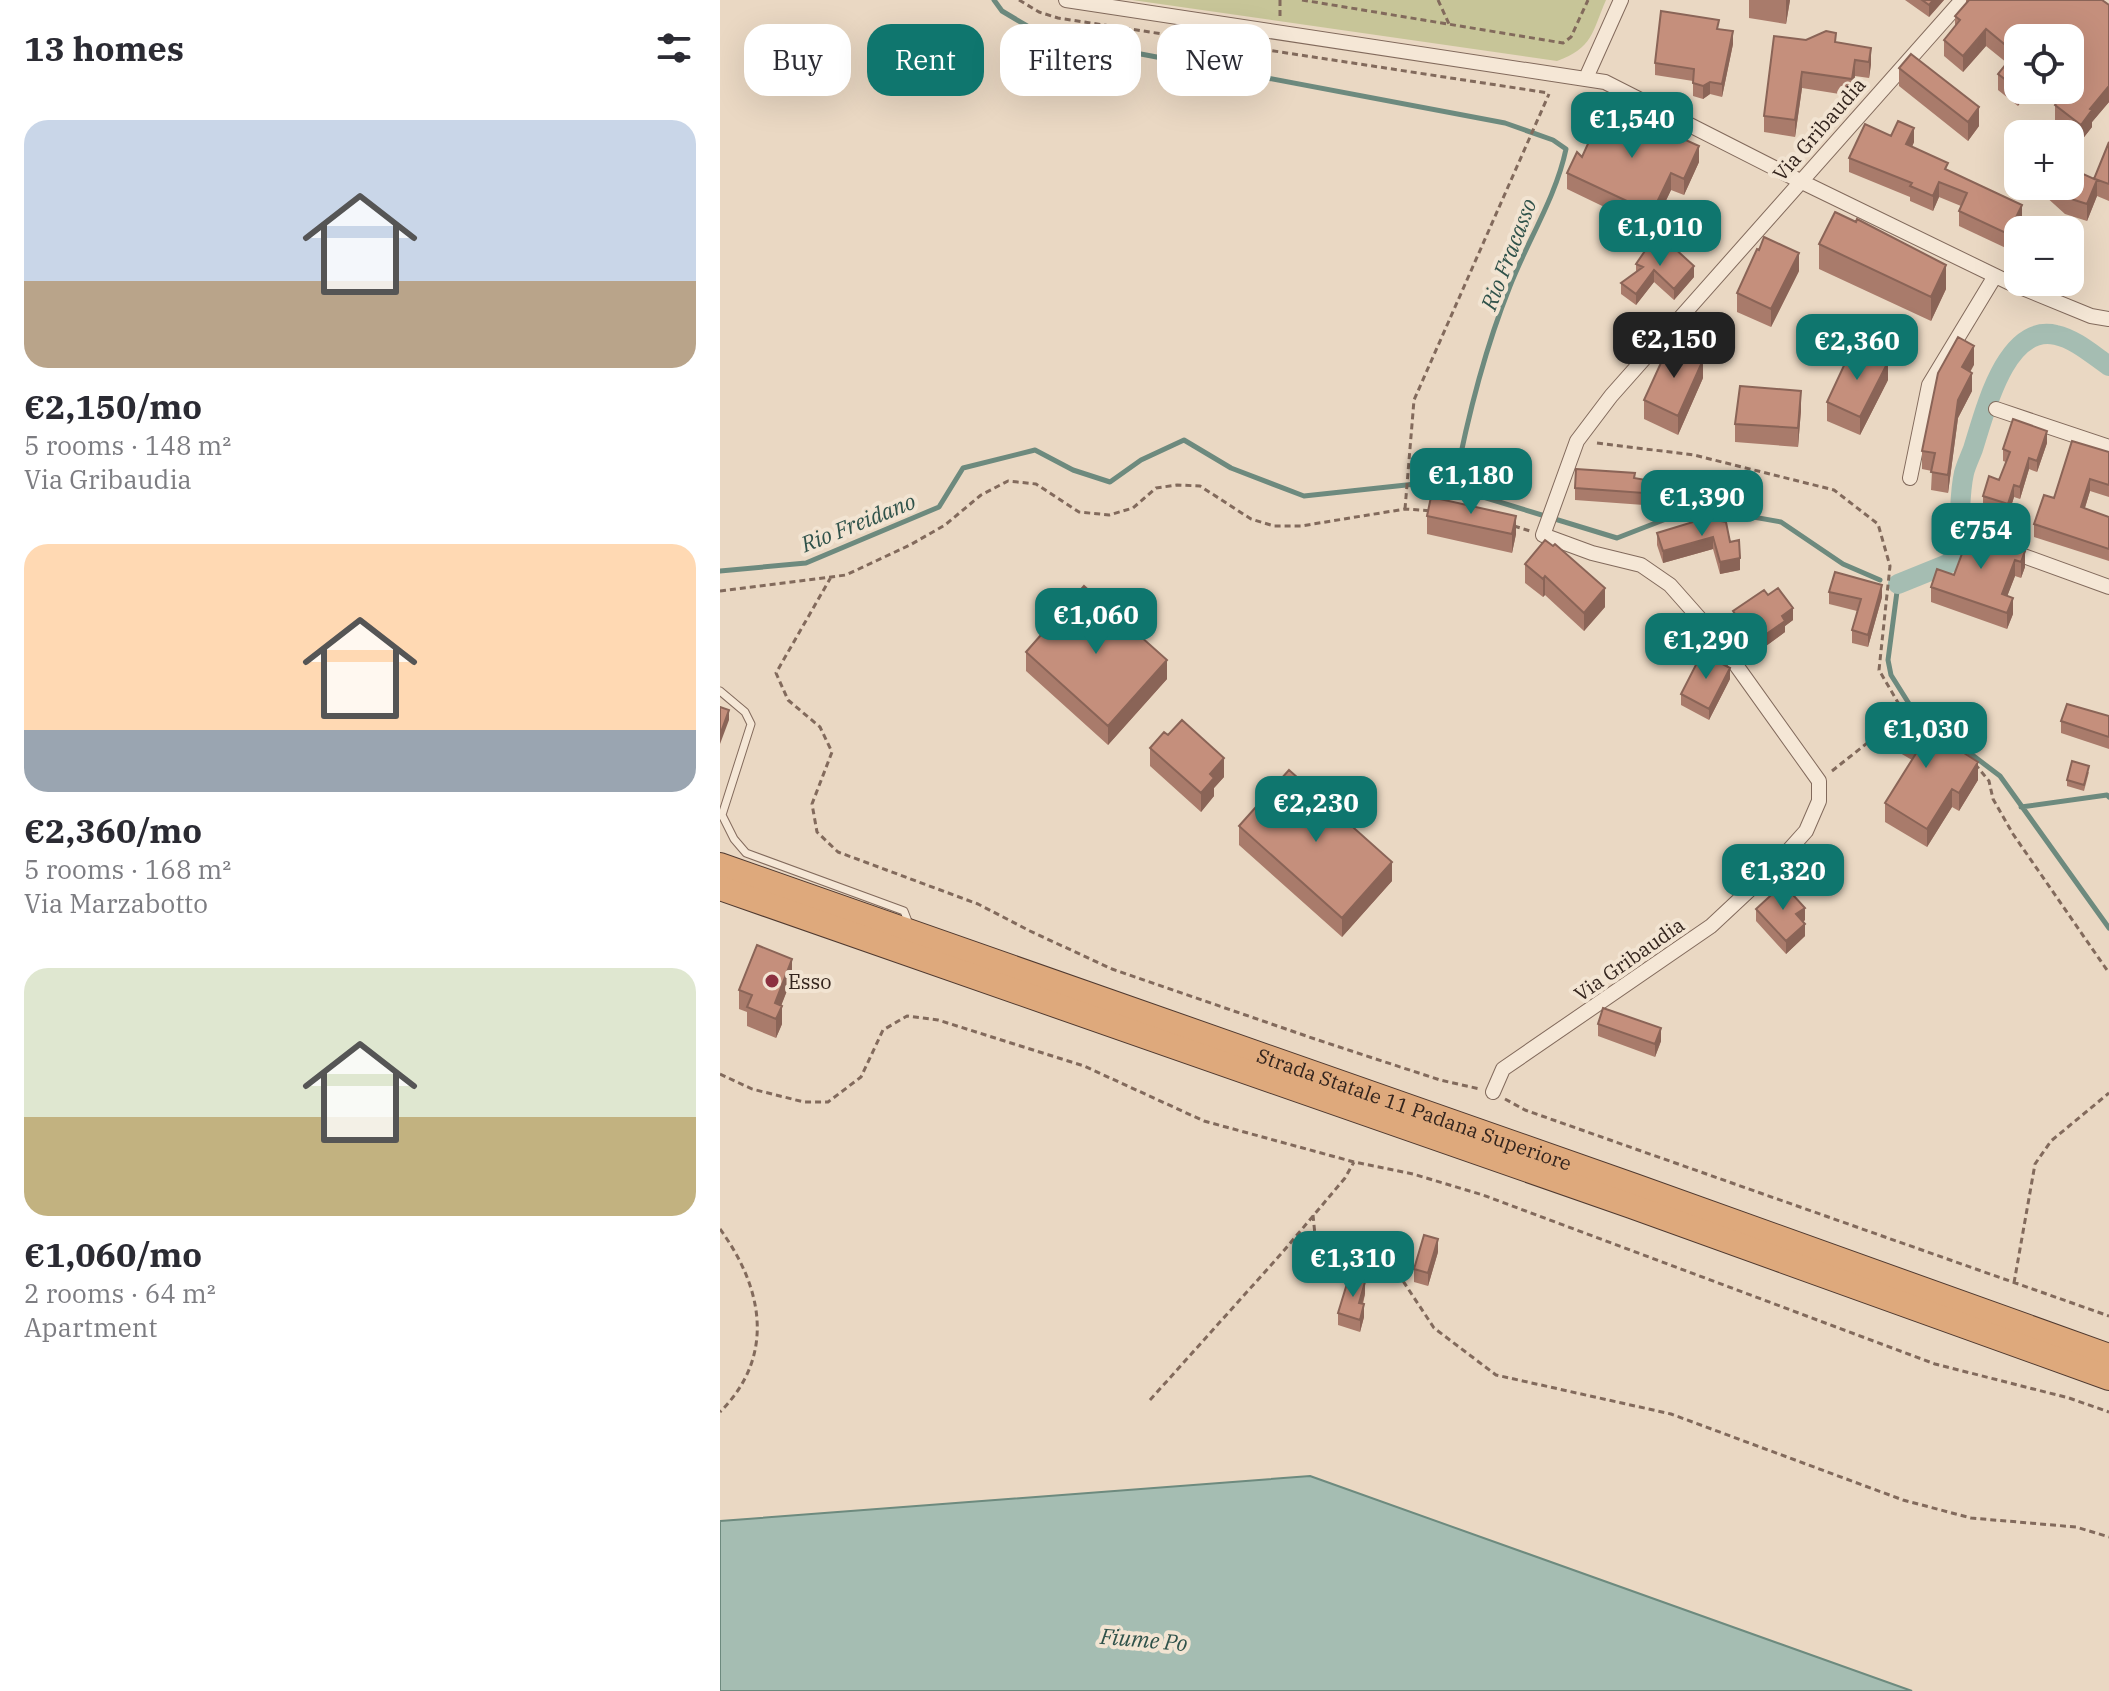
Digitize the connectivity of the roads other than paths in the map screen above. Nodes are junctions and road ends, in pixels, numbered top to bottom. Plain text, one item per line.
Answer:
1 (1066, 0) edge
2 (1621, 0) edge
3 (1962, 0) edge
4 (1586, 78) junction
5 (1800, 181) junction
6 (1995, 276) junction
7 (2109, 319) edge
8 (1996, 409) dead end
9 (2109, 447) edge
10 (1910, 478) dead end
11 (1987, 542) edge
12 (2109, 587) edge
13 (720, 691) edge
14 (720, 865) edge
15 (720, 888) edge
16 (913, 934) junction
17 (1493, 1092) road end
18 (2109, 1356) edge
19 (2109, 1378) edge

1 - 4 street
2 - 4 street
3 - 5 street, Via Gribaudia
4 - 5 street
5 - 6 street
5 - 17 street, Via Gribaudia
6 - 7 street
6 - 10 street
8 - 9 street
11 - 12 street
13 - 16 lane
14 - 16 highway, Strada Statale 11 Padana Superiore
15 - 19 highway, Strada Statale 11 Padana Superiore
16 - 18 highway, Strada Statale 11 Padana Superiore

